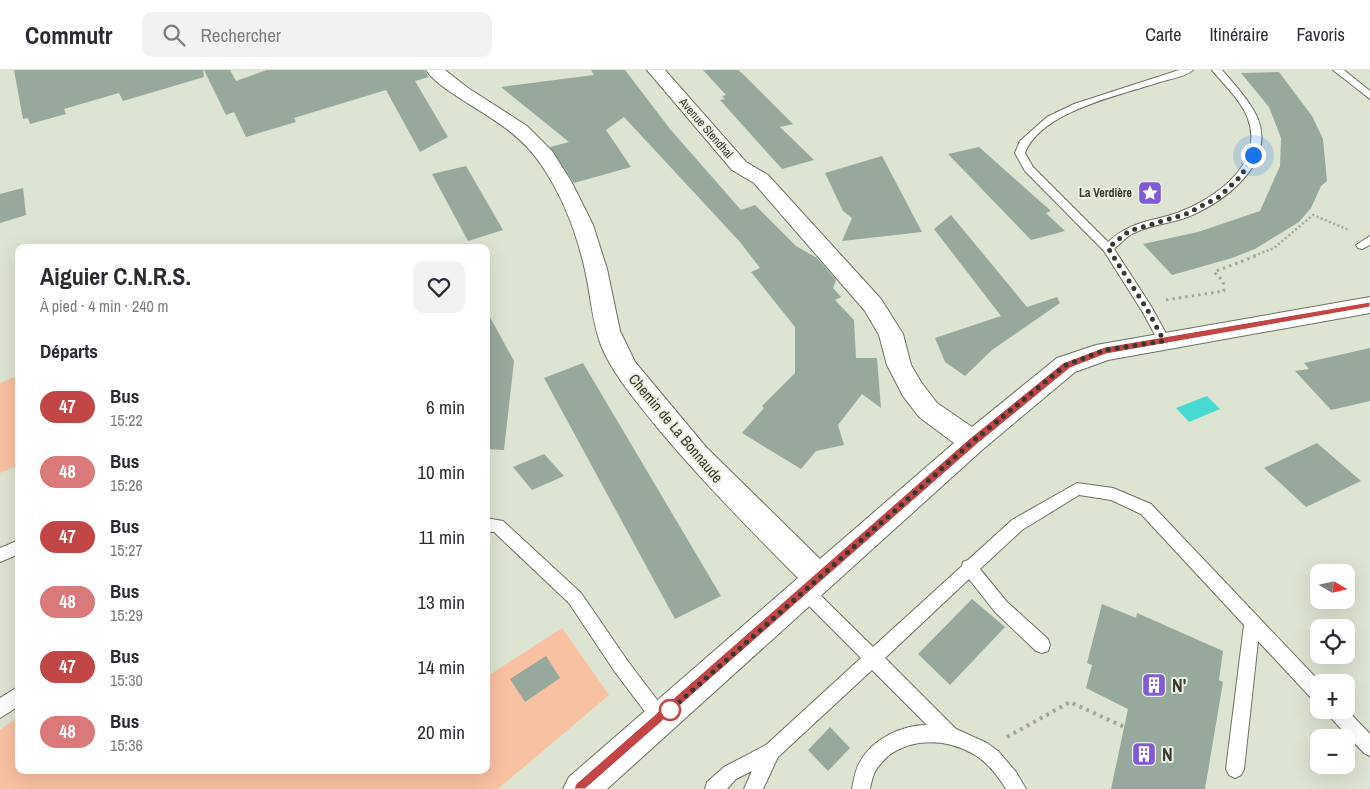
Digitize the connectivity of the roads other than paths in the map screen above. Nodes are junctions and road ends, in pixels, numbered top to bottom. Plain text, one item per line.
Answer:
1 (656, 70) edge
2 (1188, 70) edge
3 (1217, 70) edge
4 (1338, 70) edge
5 (437, 72) edge
6 (1370, 96) edge
7 (1108, 248) junction
8 (1370, 305) edge
9 (1164, 341) junction
10 (972, 442) junction
11 (490, 525) edge
12 (15, 550) edge
13 (0, 556) edge
14 (969, 567) junction
15 (812, 584) junction
16 (1252, 624) junction
17 (1042, 645) dead end
18 (871, 658) junction
19 (1310, 685) edge
20 (15, 698) edge
21 (0, 709) edge
22 (661, 719) junction
23 (1343, 719) edge
24 (950, 735) junction
25 (1370, 747) edge
26 (772, 751) junction
27 (1235, 769) dead end
28 (581, 789) edge
29 (714, 789) edge
30 (753, 789) edge
31 (861, 789) edge
32 (1016, 789) edge

1 - 10 street, Avenue Stendhal
2 - 7 lane
3 - 7 lane
4 - 6 lane
5 - 15 street, Chemin de La Bonnaude
7 - 9 lane
8 - 9 street
9 - 10 street
10 - 15 street
11 - 22 lane
12 - 13 lane
14 - 16 lane
14 - 17 lane
14 - 18 lane
15 - 18 lane
15 - 22 street
16 - 19 lane
16 - 27 lane
18 - 24 lane
18 - 26 lane
20 - 21 lane
22 - 28 street
23 - 25 lane
24 - 31 lane
24 - 32 lane
26 - 29 lane
26 - 30 lane

